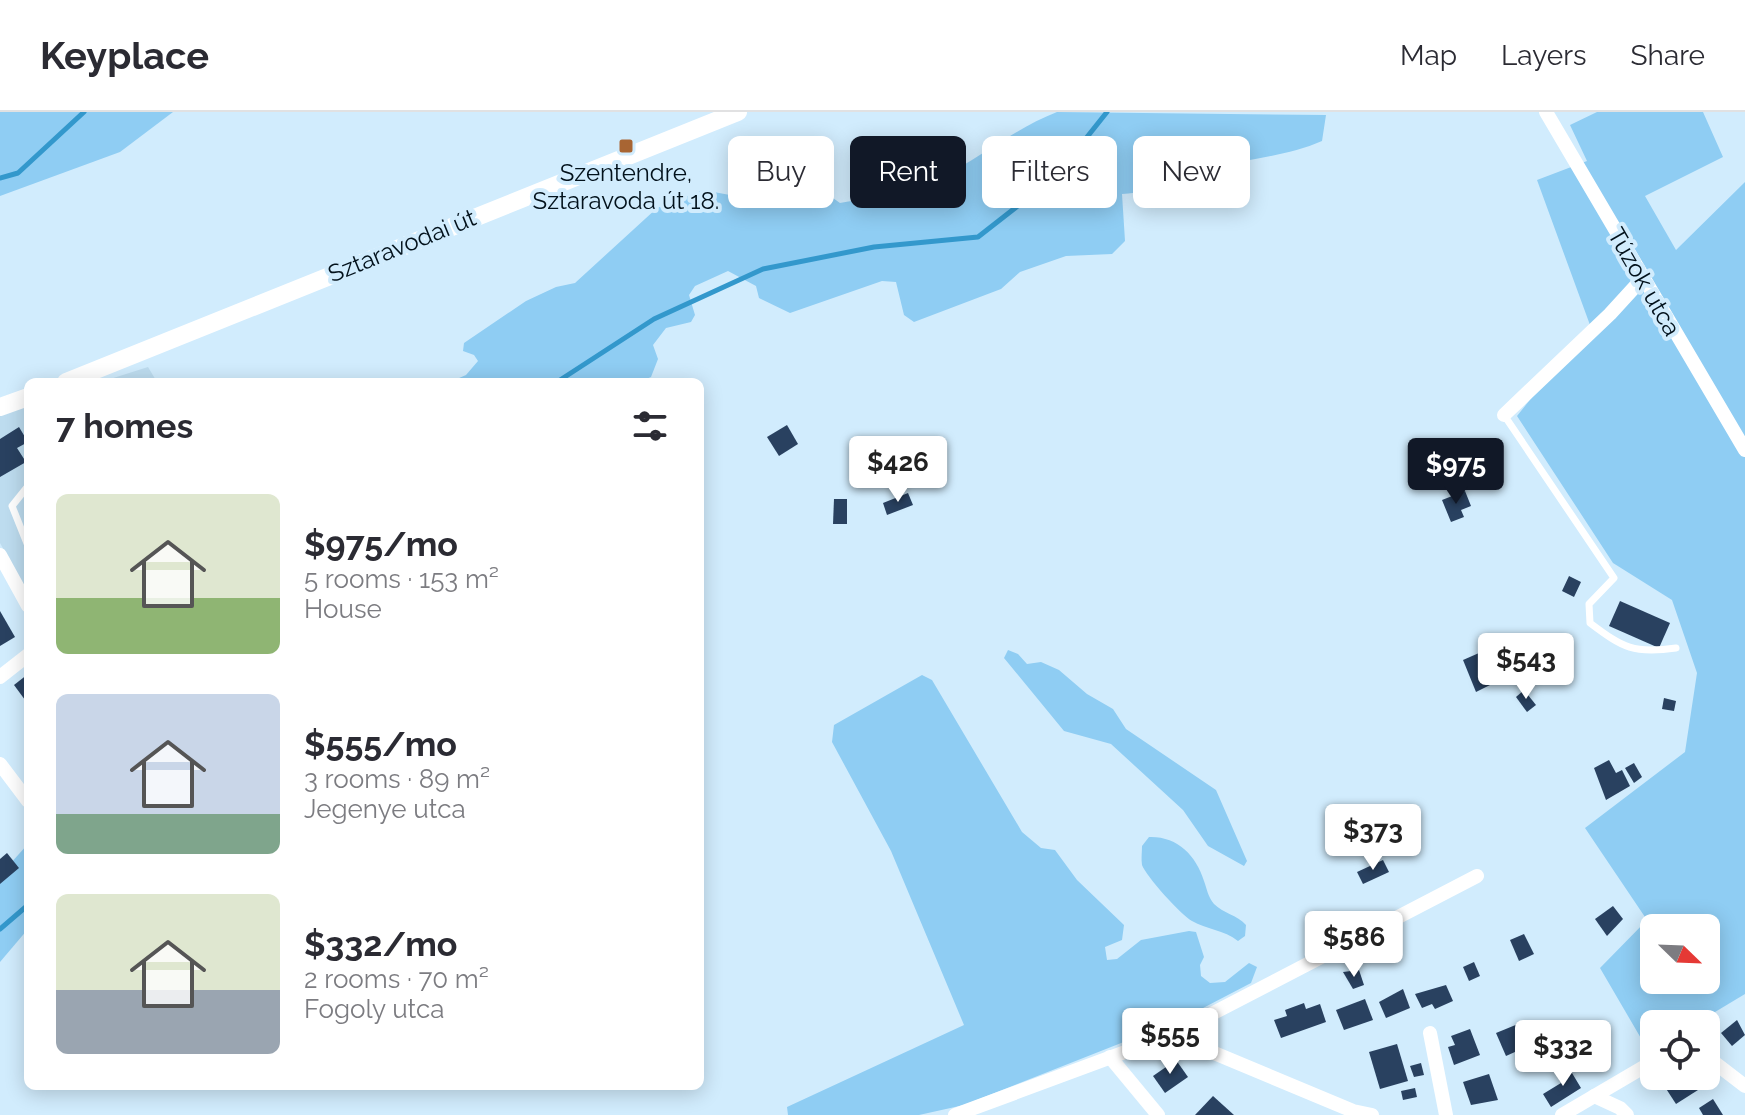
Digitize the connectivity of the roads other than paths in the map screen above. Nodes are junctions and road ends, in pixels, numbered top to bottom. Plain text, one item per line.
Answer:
1 (738, 112) edge
2 (1546, 112) edge
3 (1642, 279) junction
4 (101, 375) edge
5 (24, 398) edge
6 (0, 407) edge
7 (1504, 415) joint
8 (1745, 450) edge
9 (24, 491) edge
10 (24, 536) edge
11 (0, 555) edge
12 (24, 599) edge
13 (1676, 648) dead end
14 (24, 658) edge
15 (0, 677) edge
16 (0, 764) edge
17 (24, 796) edge
18 (1477, 876) dead end
19 (1430, 1033) dead end
20 (1171, 1035) junction
21 (1110, 1057) junction
22 (1720, 1067) edge
23 (1640, 1069) edge
24 (1745, 1086) edge
25 (1594, 1096) junction
26 (963, 1114) edge
27 (1158, 1115) edge
28 (1372, 1115) edge
29 (1446, 1115) edge
30 (1562, 1115) edge
31 (1627, 1115) edge

1 - 4 street, Sztaravodai út
2 - 3 street, Túzok utca
3 - 7 street
3 - 8 street, Túzok utca
5 - 6 street
7 - 13 lane
9 - 10 lane
11 - 12 street
14 - 15 street
16 - 17 street
18 - 20 street
19 - 29 street
20 - 21 street
20 - 28 street
21 - 26 street
21 - 27 street
22 - 24 street
23 - 25 street
25 - 30 street
25 - 31 street

